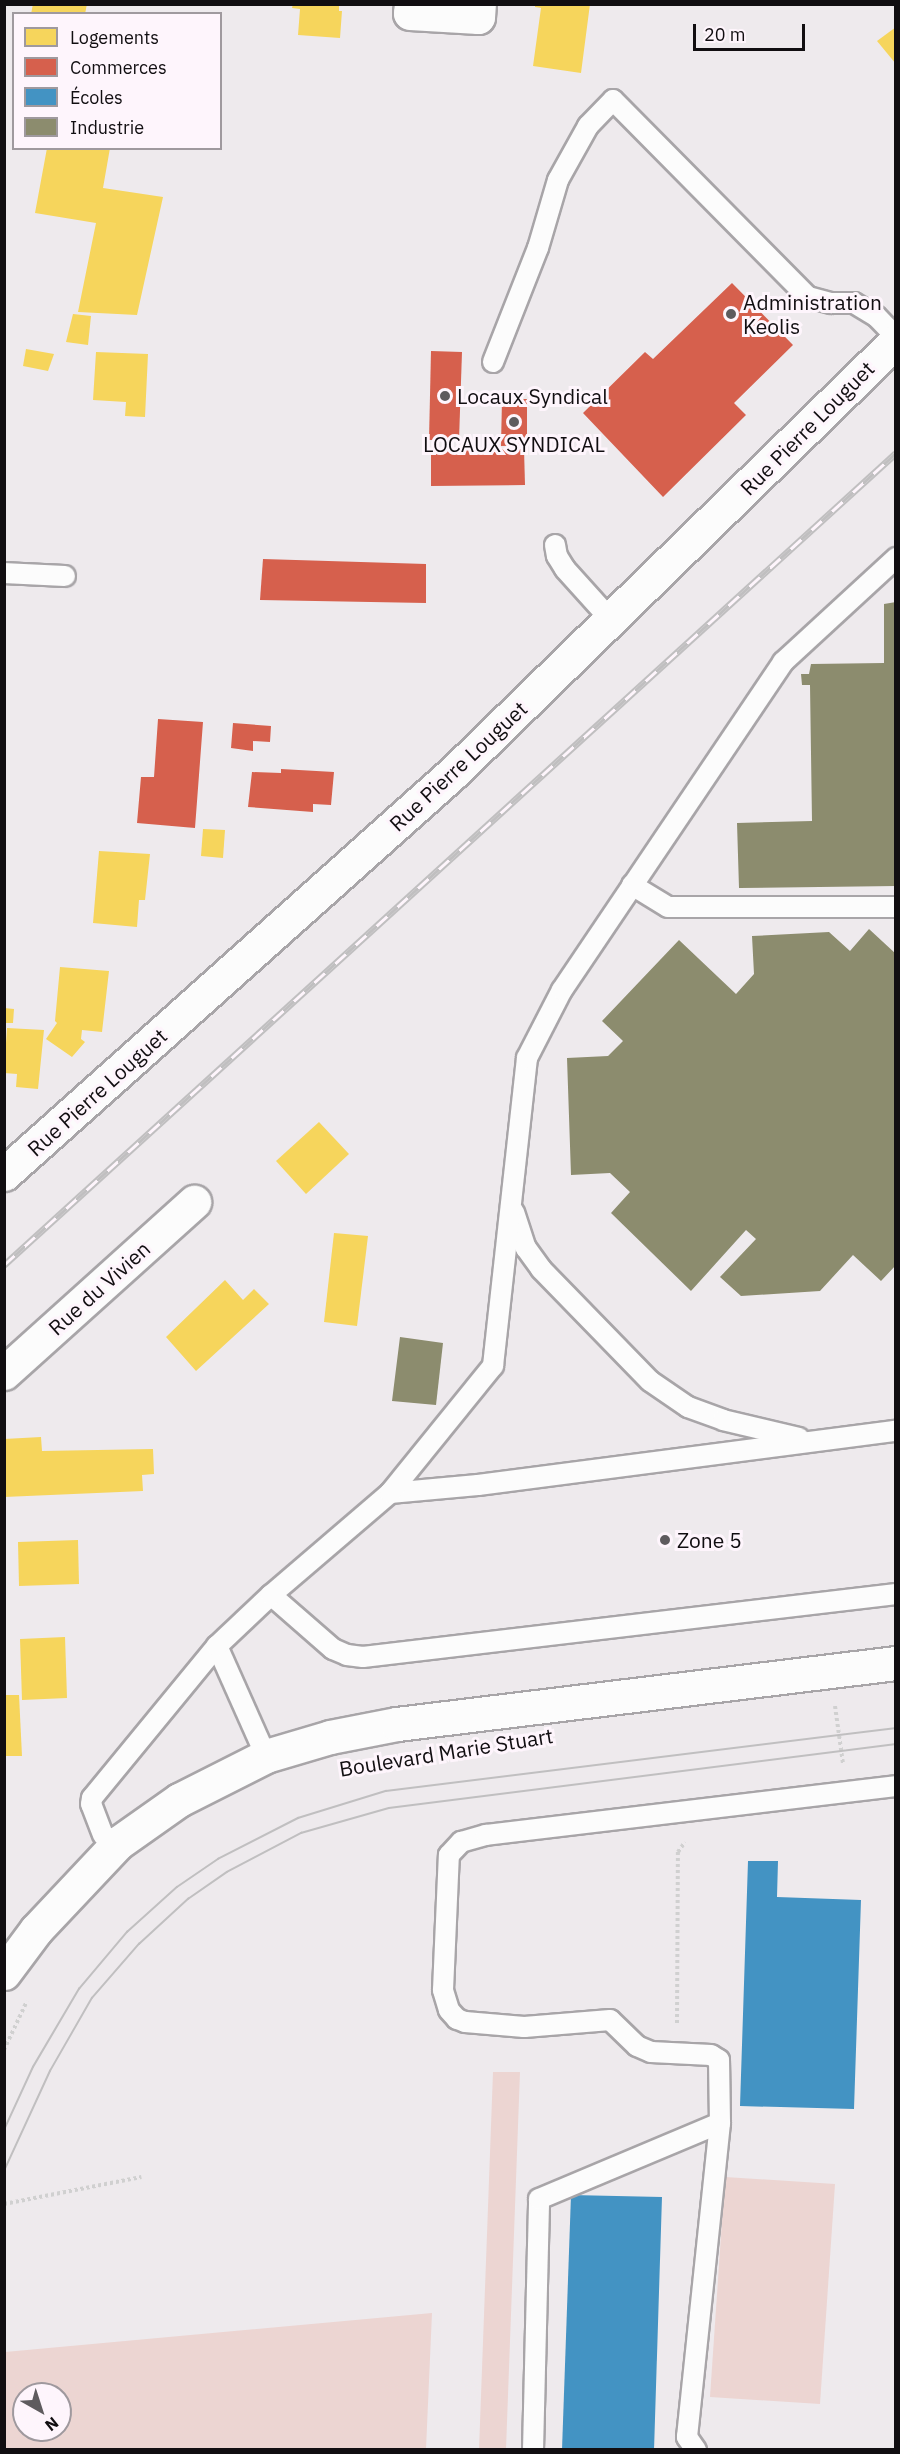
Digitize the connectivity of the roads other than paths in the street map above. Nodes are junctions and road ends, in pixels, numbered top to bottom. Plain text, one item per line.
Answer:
1 (411, 4) edge
2 (479, 4) edge
3 (896, 339) edge
4 (493, 362) dead end
5 (555, 545) dead end
6 (896, 558) edge
7 (4, 573) edge
8 (65, 576) dead end
9 (612, 621) junction
10 (632, 885) junction
11 (896, 907) edge
12 (4, 1174) edge
13 (513, 1190) junction
14 (194, 1202) dead end
15 (4, 1373) edge
16 (896, 1431) edge
17 (810, 1441) junction
18 (390, 1493) junction
19 (896, 1594) edge
20 (271, 1595) junction
21 (896, 1643) edge
22 (217, 1646) junction
23 (896, 1663) edge
24 (262, 1748) junction
25 (896, 1786) edge
26 (103, 1834) junction
27 (4, 1937) edge
28 (4, 1973) edge
29 (720, 2123) junction
30 (533, 2450) edge
31 (696, 2450) edge

1 - 2 main road
3 - 4 lane
3 - 9 main road, Rue Pierre Louguet
5 - 9 lane
6 - 10 lane
7 - 8 lane
9 - 12 main road, Rue Pierre Louguet
10 - 11 lane
10 - 13 lane
13 - 17 lane
13 - 18 lane
14 - 15 main road, Rue du Vivien
16 - 17 lane
17 - 18 lane
18 - 20 lane
19 - 20 lane
20 - 22 lane
21 - 24 main road
22 - 24 lane
22 - 26 lane
23 - 24 main road, Boulevard Marie Stuart
24 - 26 main road
24 - 28 main road, Boulevard Marie Stuart
25 - 29 lane
26 - 27 main road
29 - 30 lane
29 - 31 lane

